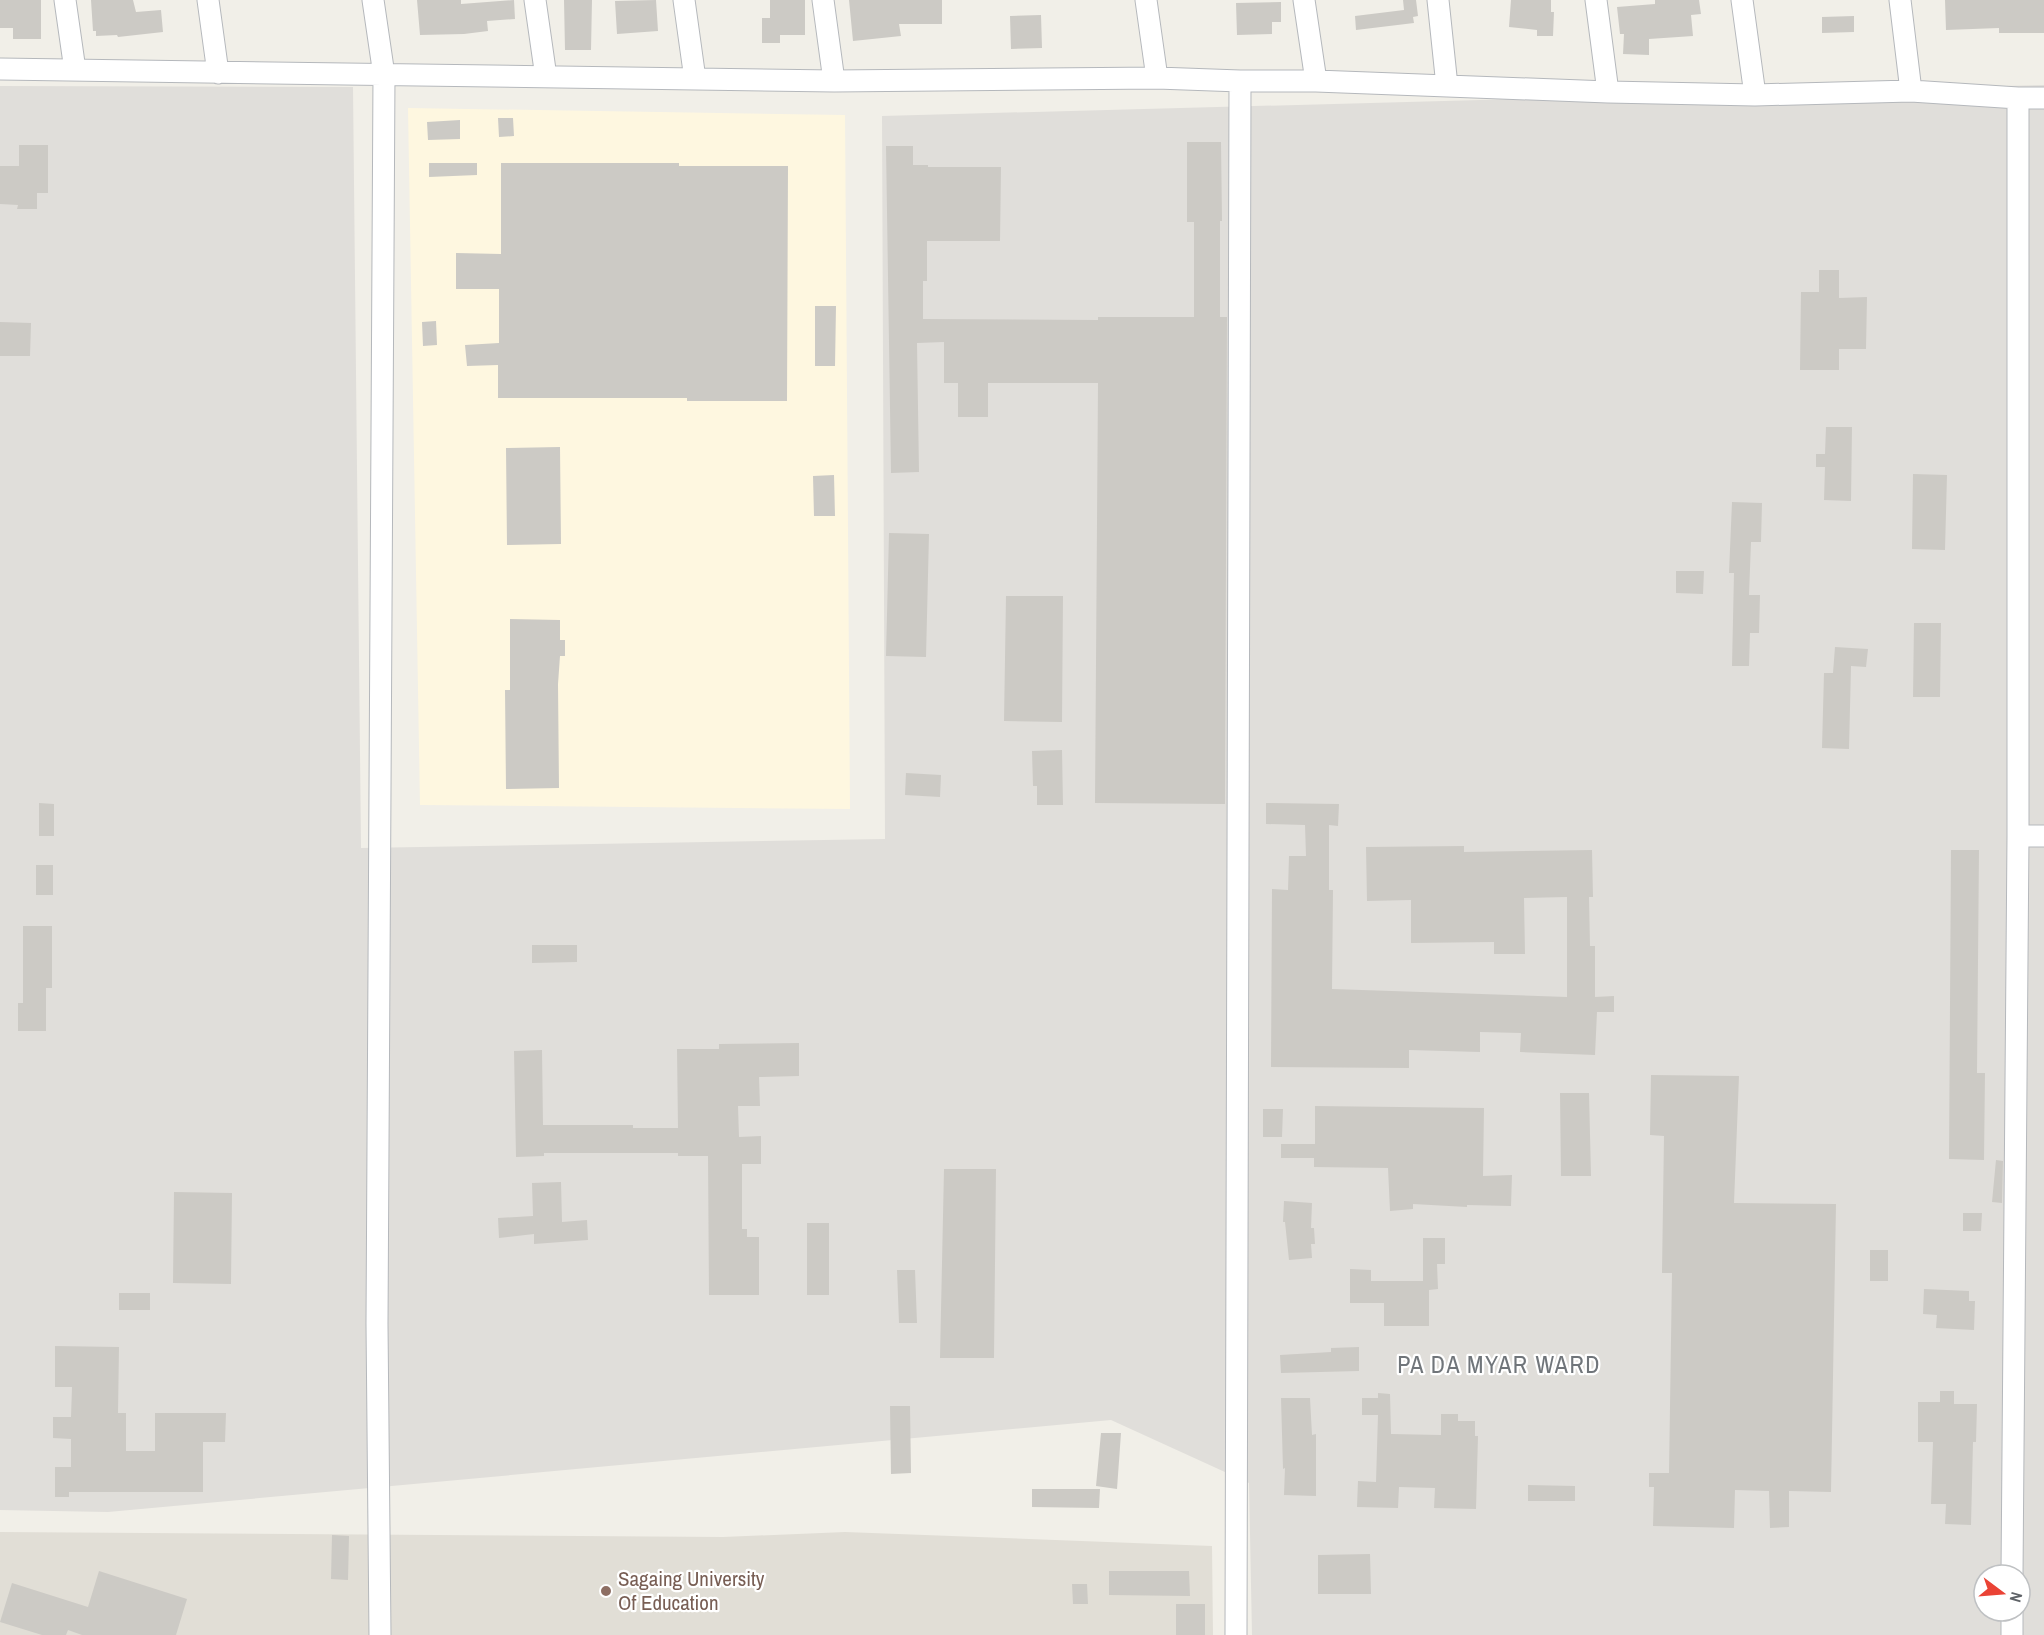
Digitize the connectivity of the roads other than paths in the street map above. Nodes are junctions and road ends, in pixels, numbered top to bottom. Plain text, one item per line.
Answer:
1 (65, 0) edge
2 (208, 0) edge
3 (373, 0) edge
4 (535, 0) edge
5 (684, 0) edge
6 (823, 0) edge
7 (1146, 0) edge
8 (1304, 0) edge
9 (1438, 0) edge
10 (1596, 0) edge
11 (1742, 0) edge
12 (1900, 0) edge
13 (0, 69) edge
14 (75, 70) junction
15 (218, 73) junction
16 (384, 75) junction
17 (546, 77) junction
18 (1157, 78) junction
19 (694, 79) junction
20 (834, 81) junction
21 (1240, 81) junction
22 (1316, 81) junction
23 (1447, 86) junction
24 (1911, 91) junction
25 (1608, 92) junction
26 (1755, 95) junction
27 (2019, 98) junction
28 (2044, 98) edge
29 (2018, 836) junction
30 (2044, 836) edge
31 (2012, 1563) edge
32 (380, 1635) edge
33 (1236, 1635) edge

1 - 14 street
2 - 15 street
3 - 16 street
4 - 17 street
5 - 19 street
6 - 20 street
7 - 18 street
8 - 22 street
9 - 23 street
10 - 25 street
11 - 26 street
12 - 24 street
13 - 14 street
14 - 15 street
15 - 16 street
16 - 17 street
16 - 32 street
17 - 19 street
18 - 20 street
18 - 21 street
19 - 20 street
21 - 22 street
21 - 33 street
22 - 23 street
23 - 25 street
24 - 26 street
24 - 27 street
25 - 26 street
27 - 28 street
27 - 29 street
29 - 30 street
29 - 31 street

